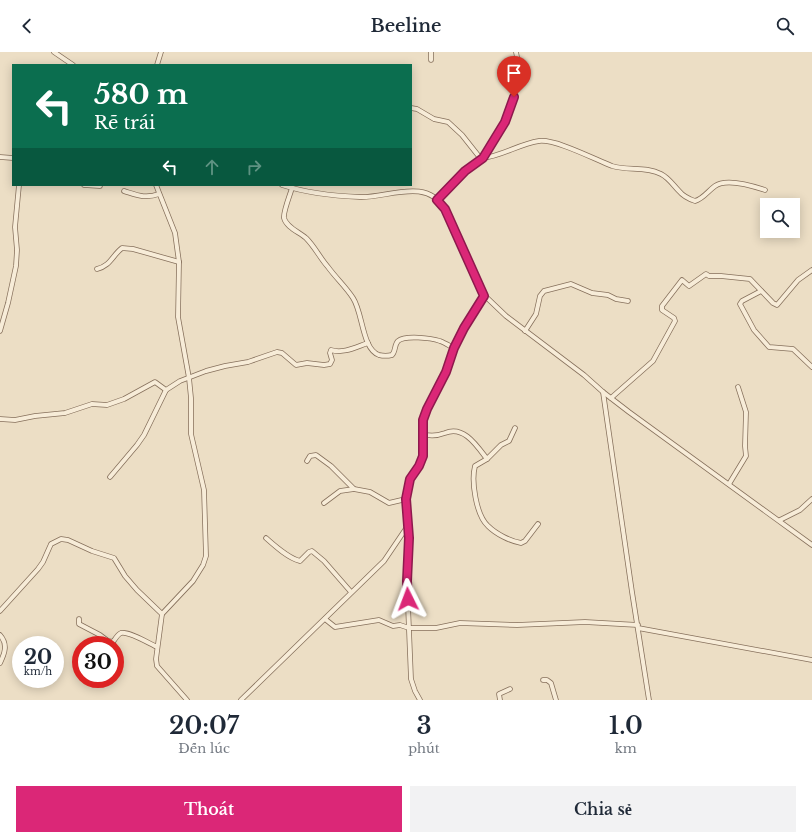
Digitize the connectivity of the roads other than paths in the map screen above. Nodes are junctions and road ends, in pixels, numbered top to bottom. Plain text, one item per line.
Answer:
1 (54, 52) edge
2 (161, 52) edge
3 (431, 52) edge
4 (516, 52) edge
5 (431, 60) dead end
6 (70, 64) edge
7 (157, 64) edge
8 (412, 108) edge
9 (0, 157) edge
10 (12, 158) edge
11 (482, 159) junction
12 (19, 186) edge
13 (156, 186) edge
14 (285, 186) edge
15 (292, 188) junction
16 (765, 190) dead end
17 (124, 191) dead end
18 (159, 194) junction
19 (437, 200) junction
20 (179, 262) junction
21 (97, 269) dead end
22 (812, 270) edge
23 (761, 291) junction
24 (484, 296) junction
25 (628, 301) dead end
26 (0, 331) edge
27 (525, 331) junction
28 (368, 343) junction
29 (454, 348) junction
30 (812, 367) edge
31 (189, 378) junction
32 (738, 387) dead end
33 (166, 390) junction
34 (603, 392) junction
35 (611, 398) junction
36 (0, 419) edge
37 (515, 428) dead end
38 (424, 434) junction
39 (487, 458) junction
40 (307, 461) dead end
41 (110, 477) dead end
42 (729, 484) junction
43 (354, 489) junction
44 (406, 499) junction
45 (812, 499) edge
46 (324, 503) dead end
47 (780, 520) junction
48 (538, 524) dead end
49 (407, 527) junction
50 (266, 538) dead end
51 (812, 545) edge
52 (351, 592) junction
53 (0, 611) edge
54 (162, 614) junction
55 (79, 619) dead end
56 (325, 619) junction
57 (638, 626) junction
58 (409, 628) junction
59 (0, 634) edge
60 (157, 647) junction
61 (812, 660) edge
62 (0, 663) edge
63 (543, 680) dead end
64 (510, 689) dead end
65 (187, 700) edge
66 (241, 700) edge
67 (420, 700) edge
68 (500, 700) edge
69 (556, 700) edge
70 (650, 700) edge

1 - 6 street
2 - 7 street
3 - 5 street
4 - 11 street
8 - 11 street
9 - 10 street
11 - 16 street
11 - 19 street
12 - 26 street
13 - 18 street
14 - 15 street
15 - 19 street
15 - 28 street
17 - 18 street
18 - 20 street
19 - 24 street
20 - 21 street
20 - 31 street
22 - 23 street
23 - 30 street
23 - 35 street
24 - 27 street
24 - 29 street
25 - 27 street
27 - 34 street
28 - 29 street
28 - 31 street
29 - 38 street
31 - 33 street
31 - 54 street
32 - 42 street
33 - 36 street
33 - 41 street
34 - 35 street
34 - 57 street
35 - 42 street
37 - 39 street
38 - 39 street
38 - 44 street
39 - 48 street
40 - 43 street
42 - 47 street
43 - 44 street
43 - 46 street
44 - 49 street
45 - 47 street
47 - 51 street
49 - 52 street
49 - 58 street
50 - 52 street
52 - 56 street
53 - 54 street
54 - 60 street
55 - 60 street
56 - 58 street
56 - 66 street
57 - 58 street
57 - 61 street
57 - 70 street
58 - 67 street
59 - 62 street
60 - 65 street
63 - 69 street
64 - 68 street

